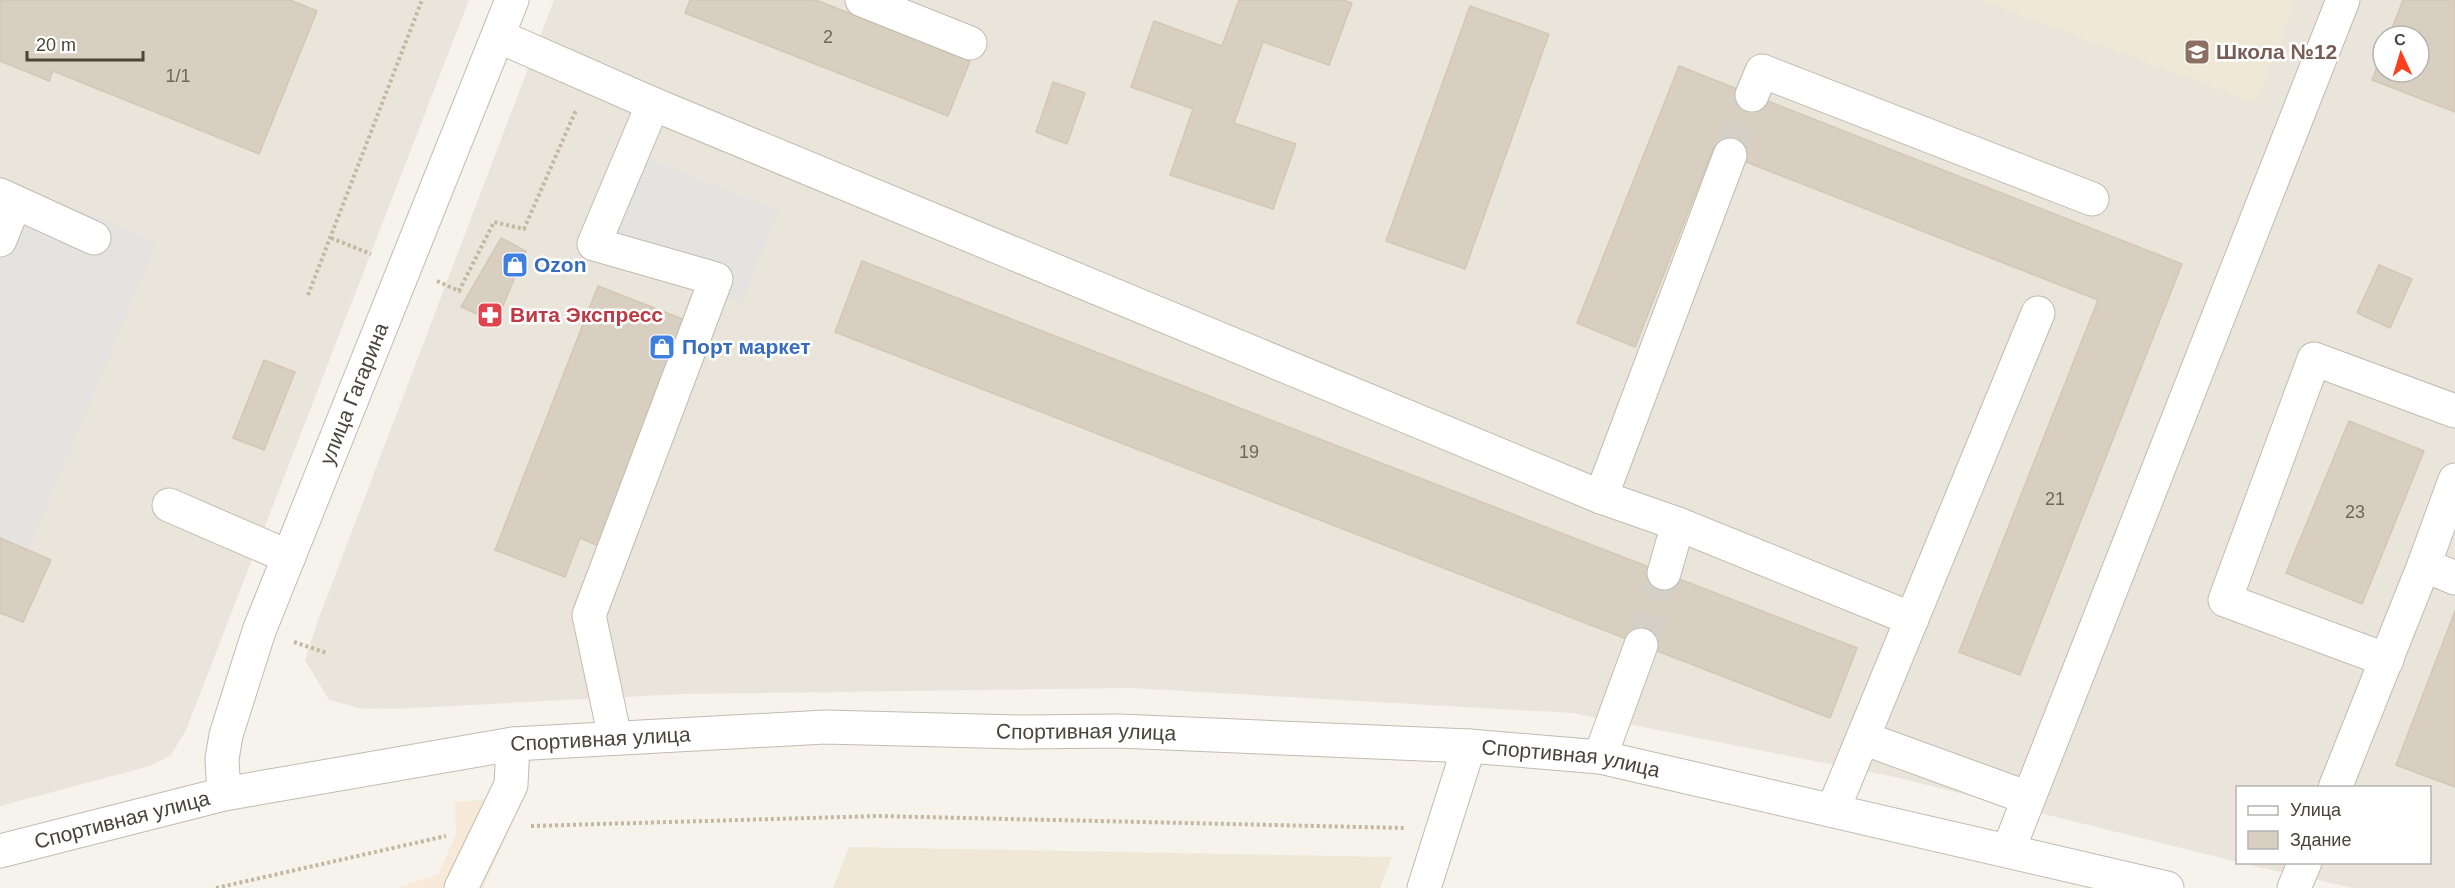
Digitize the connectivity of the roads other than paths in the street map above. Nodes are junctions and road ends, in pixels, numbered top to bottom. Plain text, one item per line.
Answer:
1 (512, 0) edge
2 (862, 0) edge
3 (2343, 0) edge
4 (498, 36) junction
5 (970, 43) dead end
6 (1752, 95) tunnel mouth
7 (653, 104) junction
8 (1730, 155) tunnel mouth
9 (7, 198) edge
10 (2092, 199) dead end
11 (94, 238) dead end
12 (0, 240) edge
13 (2038, 313) dead end
14 (2455, 411) edge
15 (2455, 480) edge
16 (1602, 497) junction
17 (169, 505) dead end
18 (1678, 524) junction
19 (289, 557) junction
20 (2424, 565) junction
21 (1664, 573) tunnel mouth
22 (2455, 578) edge
23 (1912, 619) junction
24 (1641, 645) tunnel mouth
25 (2387, 660) junction
26 (615, 738) junction
27 (1863, 738) junction
28 (513, 744) junction
29 (1468, 746) junction
30 (1600, 757) junction
31 (2336, 786) edge
32 (224, 794) junction
33 (2028, 798) junction
34 (1833, 810) junction
35 (0, 850) edge
36 (2008, 851) junction
37 (2304, 864) edge
38 (462, 888) edge
39 (1424, 888) edge
40 (2167, 888) edge
41 (2295, 888) edge

1 - 4 street, улица Гагарина
2 - 5 street
3 - 33 street
4 - 7 street
4 - 19 street, улица Гагарина
6 - 10 street
7 - 16 street
7 - 26 street
8 - 16 street
9 - 11 street
9 - 12 street
13 - 23 street
14 - 25 street
15 - 20 street
16 - 18 street
17 - 19 street
18 - 21 street
18 - 23 street
19 - 32 street, улица Гагарина
20 - 22 street
20 - 25 street
23 - 27 street
24 - 30 street
25 - 31 street
26 - 28 street, Спортивная улица
26 - 29 street, Спортивная улица
27 - 33 street
27 - 34 street
28 - 32 street, Спортивная улица
28 - 38 street
29 - 30 street, Спортивная улица
29 - 39 street
30 - 34 street, Спортивная улица
32 - 35 street, Спортивная улица
33 - 36 street
34 - 36 street, Спортивная улица
36 - 40 street, Спортивная улица
37 - 41 street

